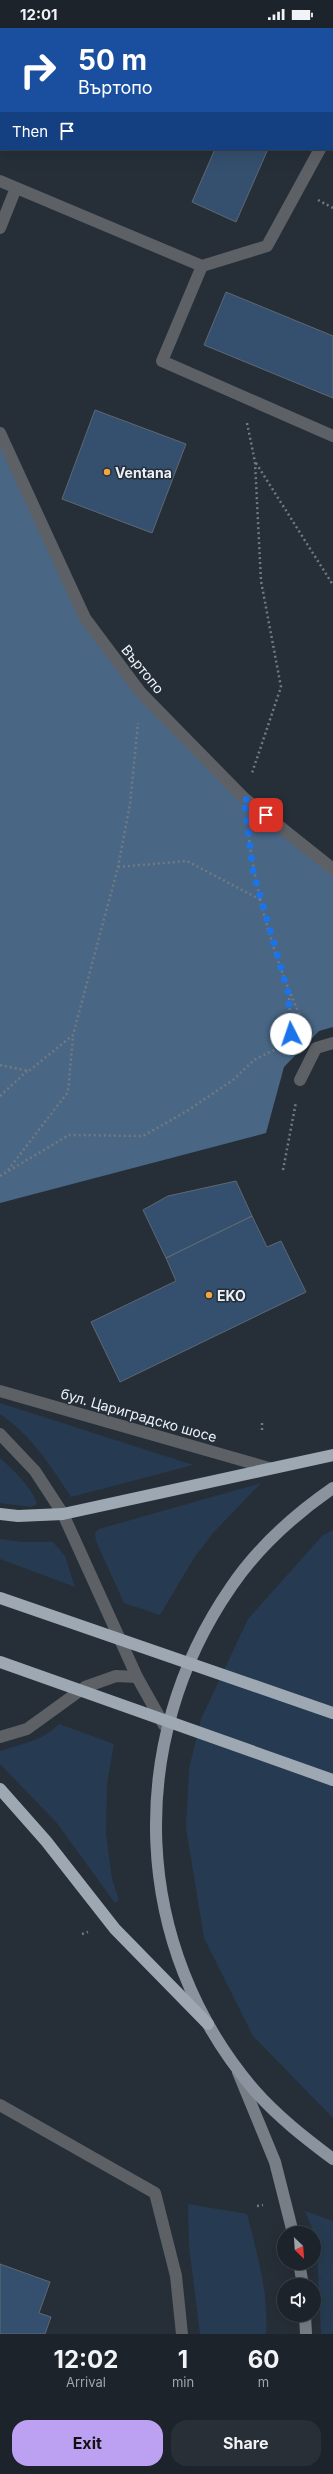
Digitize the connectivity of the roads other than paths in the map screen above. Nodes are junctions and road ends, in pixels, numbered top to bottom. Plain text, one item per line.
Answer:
1 (319, 150) edge
2 (0, 181) edge
3 (16, 188) junction
4 (0, 228) edge
5 (202, 266) junction
6 (0, 434) edge
7 (333, 436) edge
8 (333, 869) edge
9 (333, 1043) edge
10 (300, 1080) road end
11 (0, 1391) edge
12 (0, 1434) edge
13 (333, 1455) edge
14 (270, 1468) junction
15 (333, 1488) edge
16 (0, 1514) edge
17 (63, 1514) junction
18 (0, 1598) edge
19 (0, 1662) edge
20 (137, 1677) junction
21 (333, 1713) edge
22 (166, 1729) junction
23 (0, 1737) edge
24 (333, 1780) edge
25 (0, 1789) edge
26 (208, 2024) junction
27 (234, 2064) junction
28 (0, 2105) edge
29 (333, 2159) edge
30 (291, 2226) edge
31 (305, 2322) edge
32 (182, 2334) edge
33 (306, 2334) edge

1 - 5 street
2 - 3 street
3 - 4 street
3 - 5 street
5 - 7 street
6 - 8 street, Въртопо
9 - 10 street
11 - 14 street, бул. Цариградско шосе
12 - 17 street
13 - 14 highway
14 - 17 highway
15 - 22 main road
16 - 17 highway
17 - 20 street
18 - 21 highway, bridge
19 - 24 highway, bridge
20 - 22 street
20 - 23 street
22 - 26 main road
25 - 26 highway
26 - 27 main road
27 - 29 main road
27 - 30 main road
28 - 32 street
31 - 33 main road

